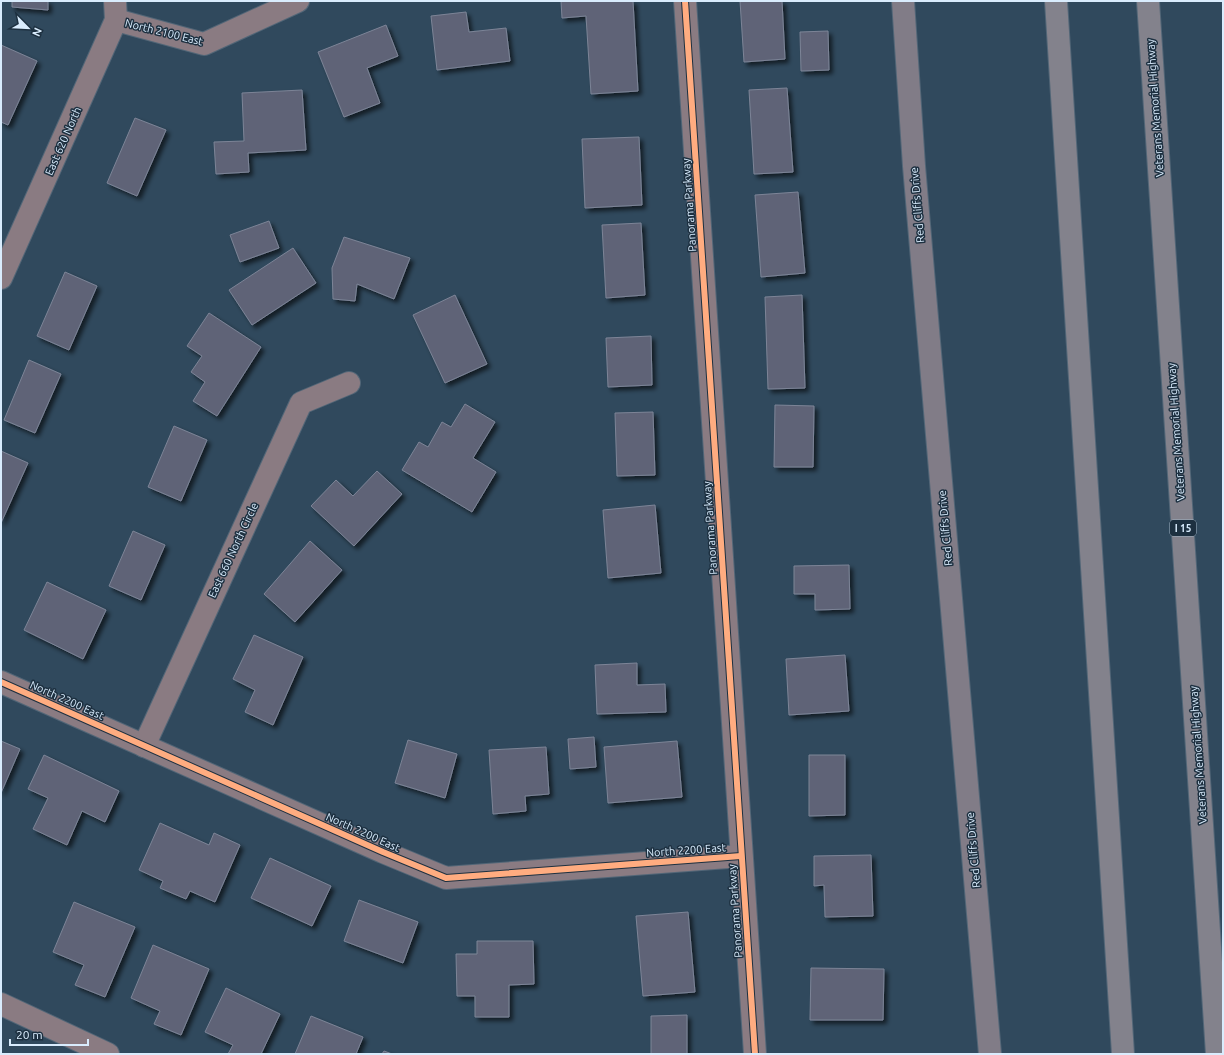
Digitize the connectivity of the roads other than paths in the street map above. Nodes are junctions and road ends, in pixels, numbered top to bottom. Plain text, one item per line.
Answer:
1 (298, 1) edge
2 (685, 1) edge
3 (903, 1) edge
4 (1056, 1) edge
5 (1148, 1) edge
6 (116, 10) edge
7 (1, 278) edge
8 (349, 382) dead end
9 (1, 682) edge
10 (144, 746) junction
11 (742, 856) junction
12 (1, 1004) edge
13 (108, 1054) edge
14 (754, 1054) edge
15 (990, 1054) edge
16 (1124, 1054) edge
17 (1217, 1054) edge

1 - 6 street, North 2100 East
2 - 11 street, Panorama Parkway
3 - 15 main road, Red Cliffs Drive
4 - 16 highway
5 - 17 highway, Veterans Memorial Highway / I 15
6 - 7 street, East 620 North
8 - 10 street, East 660 North Circle
9 - 10 street, North 2200 East
10 - 11 street, North 2200 East
11 - 14 street, Panorama Parkway
12 - 13 street

